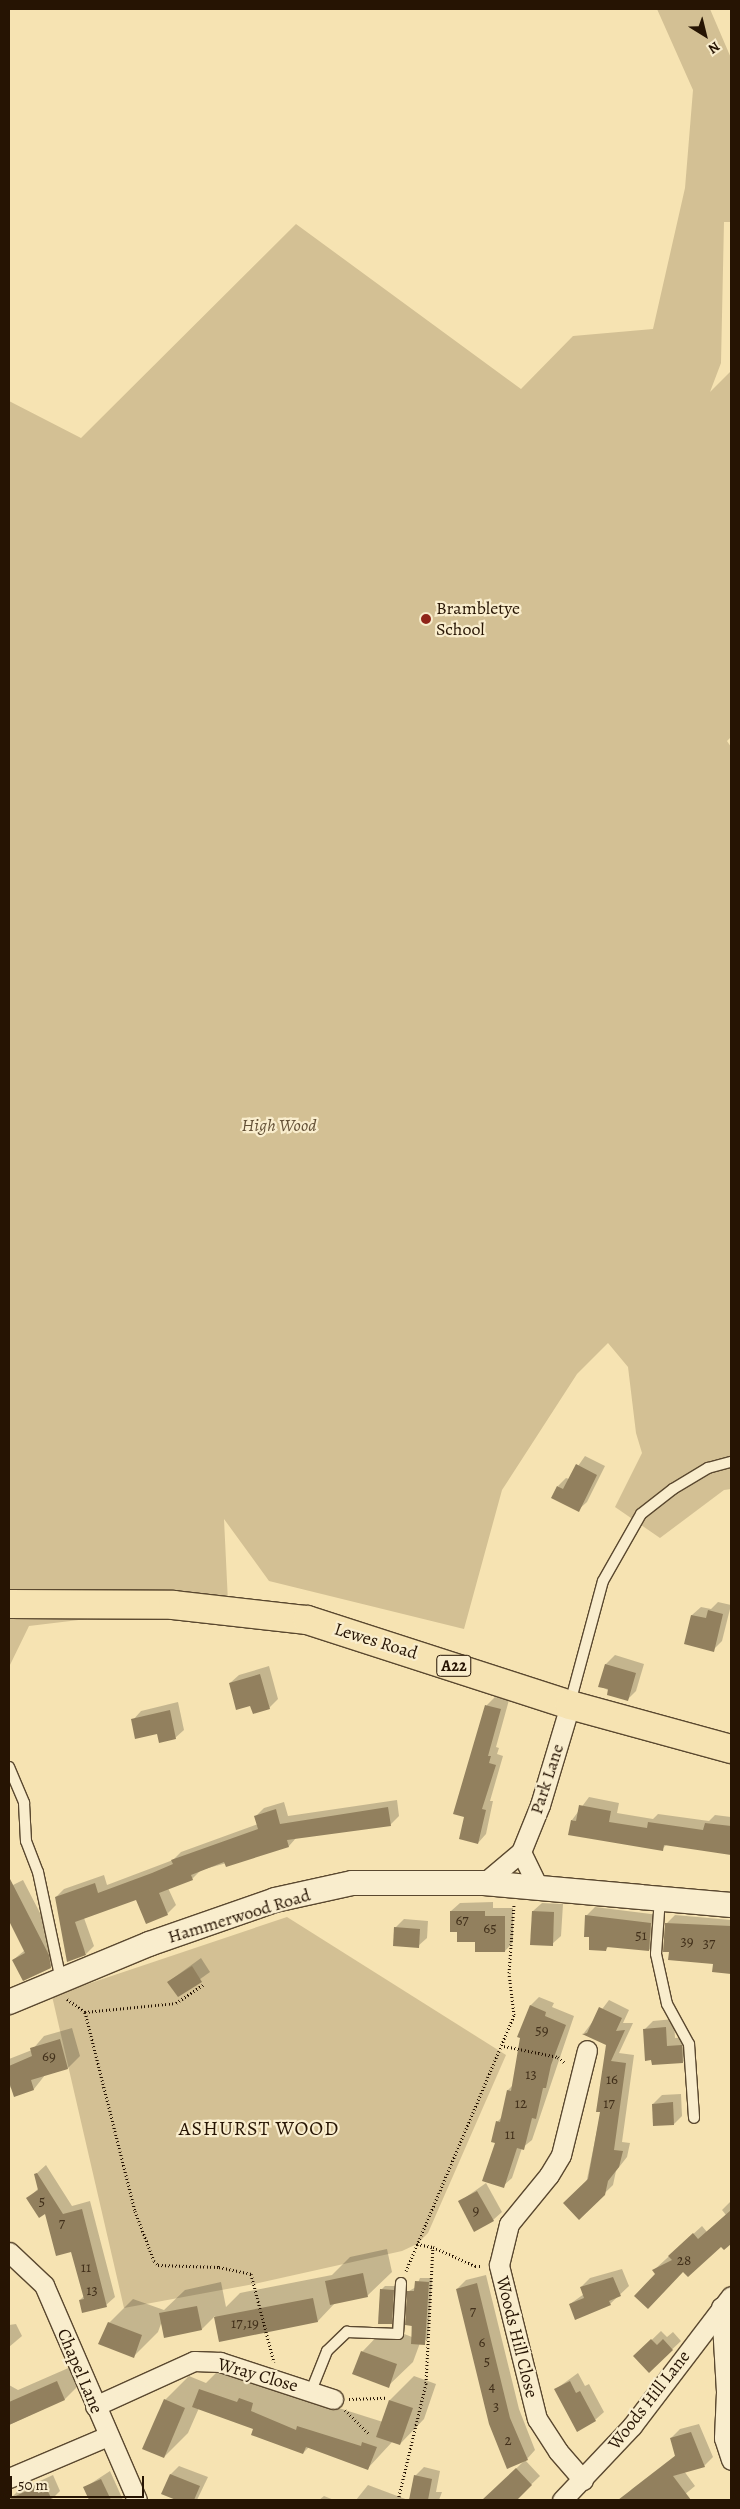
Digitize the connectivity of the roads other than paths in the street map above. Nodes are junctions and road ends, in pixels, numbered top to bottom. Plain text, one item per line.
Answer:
1 (731, 1462) edge
2 (9, 1604) edge
3 (570, 1705) junction
4 (731, 1749) edge
5 (9, 1767) edge
6 (522, 1852) junction
7 (484, 1883) junction
8 (527, 1886) junction
9 (660, 1898) junction
10 (731, 1905) edge
11 (62, 1980) junction
12 (9, 2002) edge
13 (587, 2050) dead end
14 (694, 2118) dead end
15 (9, 2252) edge
16 (401, 2283) road end
17 (726, 2301) edge
18 (311, 2391) junction
19 (333, 2399) road end
20 (95, 2406) junction
21 (108, 2436) junction
22 (731, 2460) edge
23 (9, 2478) edge
24 (583, 2480) junction
25 (137, 2500) edge
26 (562, 2500) edge

1 - 3 lane
2 - 3 highway, Lewes Road / A22
3 - 4 highway, Lewes Road / A22
3 - 6 street, Park Lane
5 - 11 lane
6 - 7 street
6 - 8 street
7 - 8 street, Hammerwood Road
7 - 11 street, Hammerwood Road
8 - 9 street, Hammerwood Road
9 - 10 street, Hammerwood Road
9 - 14 lane
11 - 12 street, Hammerwood Road
13 - 24 street, Woods Hill Close
15 - 20 street, Chapel Lane
16 - 18 lane, Wray Close
17 - 22 street
17 - 24 street, Woods Hill Lane
18 - 19 street, Wray Close
18 - 20 street, Wray Close
20 - 21 street, Chapel Lane
21 - 23 street
21 - 25 street, Chapel Lane
24 - 26 street, Woods Hill Lane

